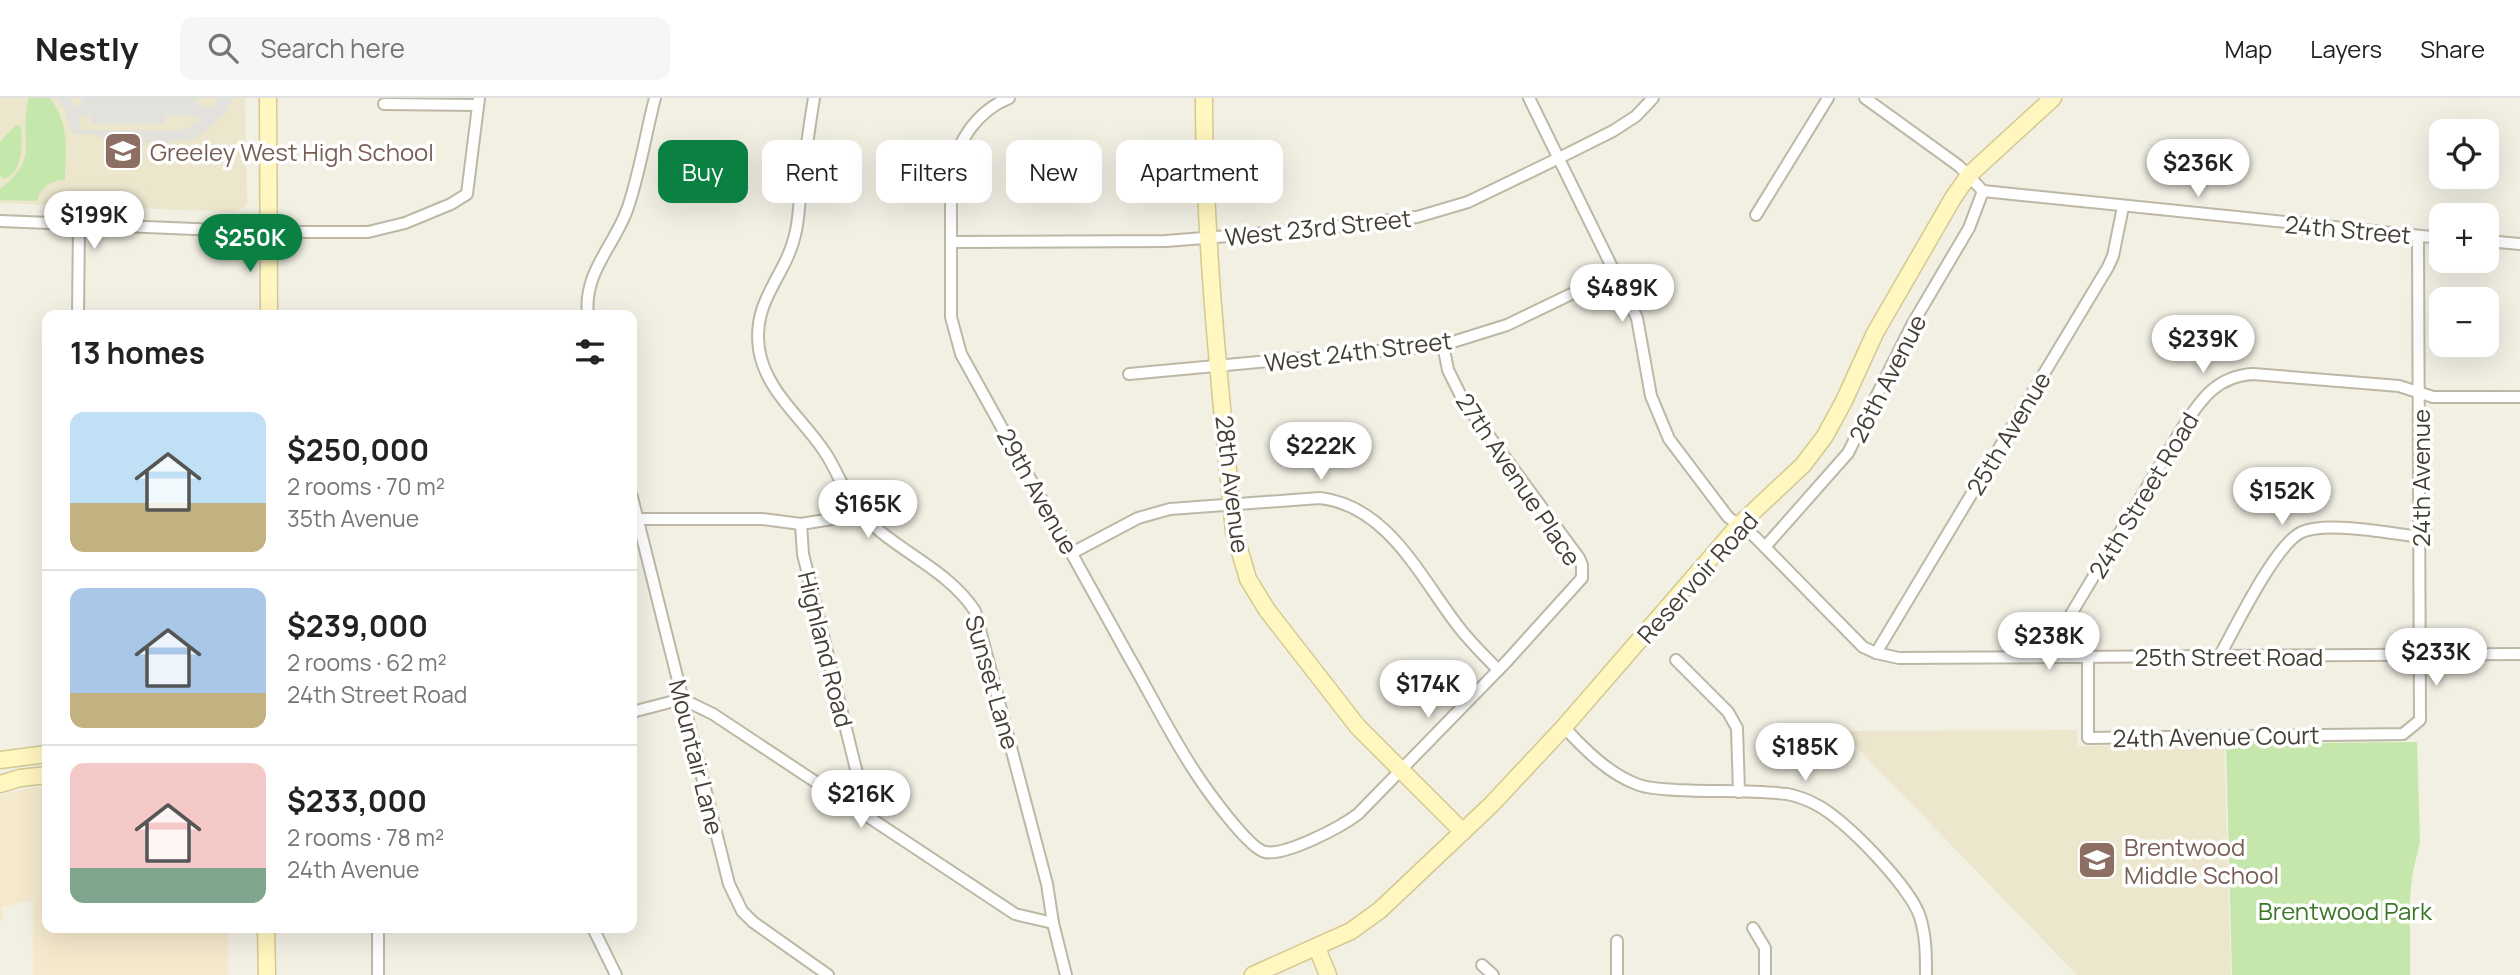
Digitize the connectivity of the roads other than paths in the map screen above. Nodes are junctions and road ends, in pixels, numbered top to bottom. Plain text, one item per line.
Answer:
1 (268, 98) edge
2 (655, 98) edge
3 (814, 98) edge
4 (1204, 98) edge
5 (1529, 98) edge
6 (1653, 98) edge
7 (1828, 98) edge
8 (1865, 98) edge
9 (2053, 98) edge
10 (1005, 100) edge
11 (479, 102) edge
12 (384, 104) dead end
13 (1559, 158) junction
14 (1969, 175) junction
15 (1983, 191) junction
16 (2123, 207) junction
17 (1756, 215) dead end
18 (0, 221) edge
19 (79, 224) junction
20 (269, 232) junction
21 (2418, 236) junction
22 (1209, 237) junction
23 (2429, 237) edge
24 (952, 242) junction
25 (2499, 243) edge
26 (2520, 244) edge
27 (1615, 273) junction
28 (78, 310) edge
29 (269, 310) edge
30 (588, 310) edge
31 (1443, 345) junction
32 (1220, 366) junction
33 (1129, 374) dead end
34 (2419, 392) junction
35 (2520, 397) edge
36 (1231, 504) junction
37 (855, 506) junction
38 (637, 515) edge
39 (638, 519) junction
40 (800, 524) junction
41 (1739, 525) junction
42 (2419, 537) junction
43 (1765, 547) junction
44 (1072, 553) junction
45 (1877, 653) junction
46 (2520, 654) edge
47 (2220, 655) junction
48 (2046, 656) junction
49 (2420, 656) junction
50 (2088, 657) junction
51 (1676, 660) dead end
52 (1498, 670) junction
53 (682, 699) junction
54 (637, 711) edge
55 (2420, 720) joint
56 (1564, 727) junction
57 (42, 755) edge
58 (0, 760) edge
59 (1402, 769) junction
60 (42, 776) edge
61 (0, 784) edge
62 (1739, 792) junction
63 (867, 814) junction
64 (1463, 832) junction
65 (1053, 923) junction
66 (1752, 928) dead end
67 (267, 933) edge
68 (379, 933) edge
69 (595, 933) edge
70 (1617, 941) dead end
71 (1317, 948) junction
72 (1482, 965) dead end
73 (267, 975) edge
74 (378, 975) edge
75 (615, 975) edge
76 (828, 975) edge
77 (1066, 975) edge
78 (1253, 975) edge
79 (1328, 975) edge
80 (1493, 975) edge
81 (1617, 975) edge
82 (1765, 975) edge
83 (1926, 975) edge

1 - 20 street
2 - 30 street
3 - 37 street, Sunset Lane
4 - 22 street, 28th Avenue
5 - 13 street, 25th Street Road
6 - 13 street, West 23rd Street
7 - 17 street
8 - 14 street
9 - 14 street, Reservoir Road
10 - 24 street, 29th Avenue
11 - 12 street
11 - 20 street
13 - 22 street, West 23rd Street
13 - 27 street, 25th Street Road
14 - 15 street
14 - 41 street, Reservoir Road
15 - 16 street, 24th Street
15 - 43 street, 26th Avenue
16 - 21 street, 24th Street
16 - 45 street, 25th Avenue
18 - 19 street
19 - 20 street
19 - 28 street
20 - 29 street
21 - 23 street, 24th Street
21 - 34 street, 24th Avenue
22 - 24 street, West 23rd Street
22 - 32 street, 28th Avenue
24 - 44 street, 29th Avenue
25 - 26 street
27 - 31 street, West 24th Street
27 - 41 street, 25th Street Road
31 - 32 street, West 24th Street
31 - 52 street, 27th Avenue Place
32 - 33 street, West 24th Street
32 - 36 street, 28th Avenue
34 - 35 street, 24th Street Road
34 - 42 street, 24th Avenue
34 - 48 street, 24th Street Road
36 - 44 street
36 - 52 street
36 - 59 street, 28th Avenue
37 - 40 street
37 - 65 street, Sunset Lane
38 - 39 street, Mountair Lane
39 - 40 street
39 - 53 street, Mountair Lane
40 - 63 street, Highland Road
41 - 43 street, 25th Street Road
41 - 56 street, Reservoir Road
42 - 47 street
42 - 49 street, 24th Avenue
43 - 45 street, 25th Street Road
44 - 59 street, 29th Avenue
45 - 48 street, 25th Street Road
46 - 49 street, 25th Street Road
47 - 49 street, 25th Street Road
47 - 50 street, 25th Street Road
48 - 50 street, 25th Street Road
49 - 55 street, 24th Avenue
50 - 55 street, 24th Avenue Court
51 - 62 street
52 - 59 street
53 - 54 street
53 - 63 street
53 - 76 street, Mountair Lane
56 - 62 street
56 - 64 street, Reservoir Road
57 - 58 street
59 - 64 street, 28th Avenue
60 - 61 street
62 - 83 street
63 - 65 street
64 - 71 street, Reservoir Road
65 - 77 street, Sunset Lane
66 - 82 street
67 - 73 street
68 - 74 street
69 - 75 street
70 - 81 street
71 - 78 street, Reservoir Road
71 - 79 street
72 - 80 street

